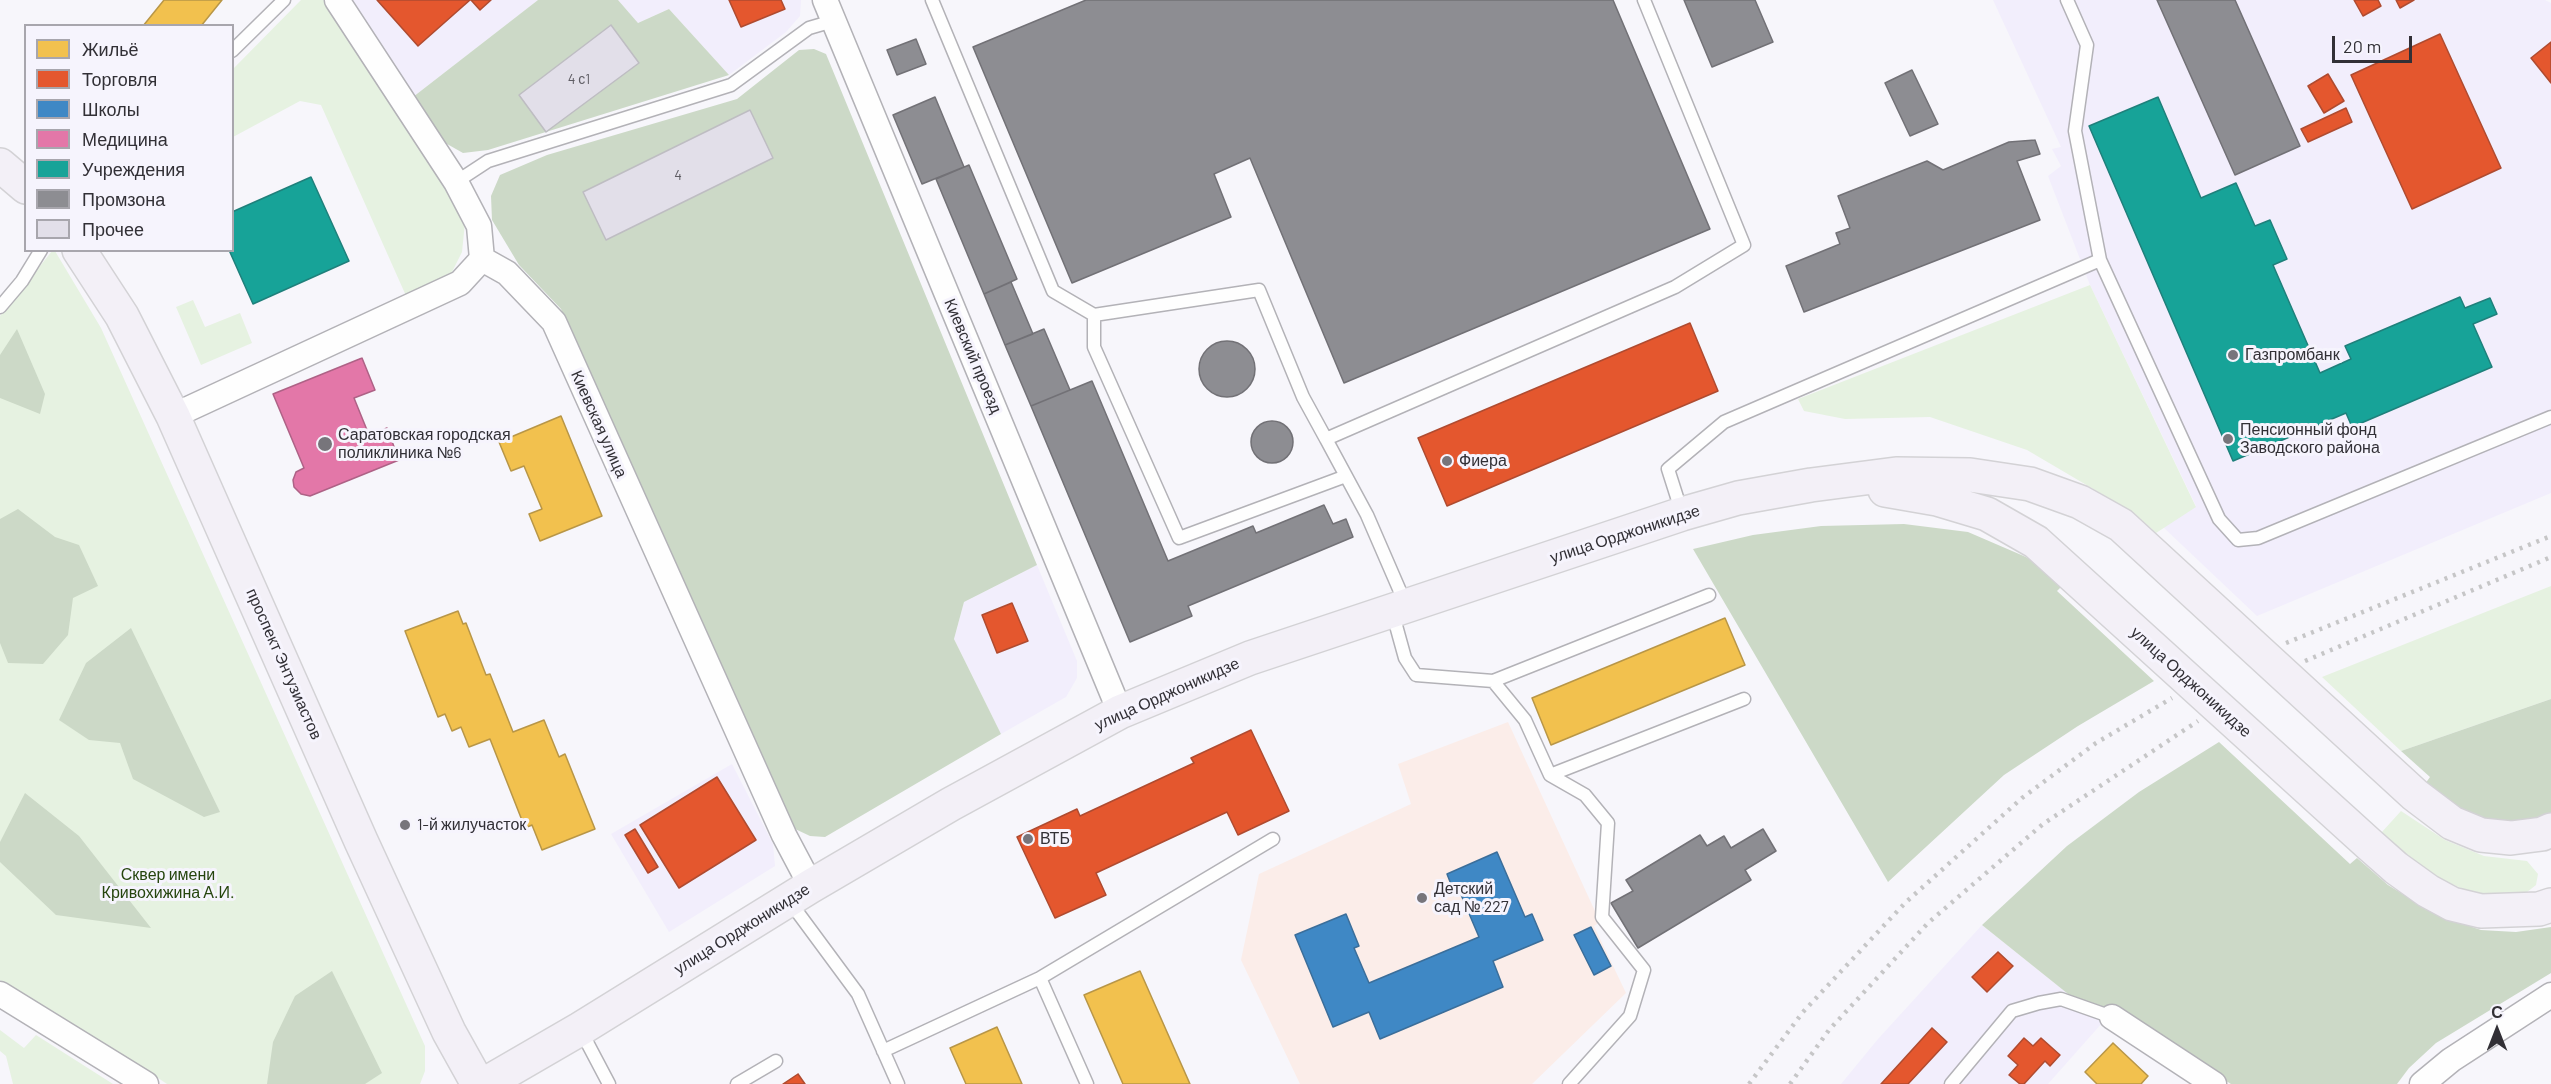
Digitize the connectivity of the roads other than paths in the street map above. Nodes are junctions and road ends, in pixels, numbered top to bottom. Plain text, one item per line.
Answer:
1 (284, 0) edge
2 (337, 0) edge
3 (932, 0) edge
4 (1644, 0) edge
5 (2067, 0) edge
6 (829, 10) edge
7 (234, 49) edge
8 (0, 165) edge
9 (456, 182) junction
10 (24, 185) edge
11 (40, 252) edge
12 (80, 252) edge
13 (482, 259) junction
14 (2100, 260) junction
15 (0, 307) edge
16 (1094, 315) junction
17 (174, 416) junction
18 (2551, 417) edge
19 (1326, 439) junction
20 (1346, 476) junction
21 (1811, 485) junction
22 (1682, 514) junction
23 (1709, 595) dead end
24 (1399, 609) junction
25 (1493, 681) junction
26 (1744, 699) dead end
27 (1120, 712) junction
28 (1550, 775) junction
29 (2551, 830) edge
30 (1273, 839) dead end
31 (800, 894) junction
32 (2551, 905) edge
33 (1040, 978) junction
34 (0, 994) edge
35 (2551, 995) edge
36 (2112, 1017) joint
37 (580, 1029) junction
38 (883, 1051) junction
39 (777, 1061) dead end
40 (146, 1084) edge
41 (478, 1084) edge
42 (485, 1084) edge
43 (609, 1084) edge
44 (737, 1084) edge
45 (898, 1084) edge
46 (1088, 1084) edge
47 (1569, 1084) edge
48 (1951, 1084) edge
49 (2214, 1084) edge
50 (2422, 1084) edge

1 - 7 lane
2 - 9 street
3 - 16 lane
4 - 19 lane
5 - 14 lane
6 - 9 lane
6 - 27 street, Киевский проезд
8 - 10 main road
9 - 13 street
11 - 15 lane
12 - 17 main road, проспект Энтузиастов
13 - 17 street
13 - 31 street, Киевская улица
14 - 18 lane
14 - 22 lane
16 - 19 lane
16 - 20 lane
17 - 41 main road, проспект Энтузиастов
19 - 20 lane
20 - 24 lane
21 - 22 main road, улица Орджоникидзе
21 - 29 main road, улица Орджоникидзе
21 - 32 main road, улица Орджоникидзе
22 - 24 main road, улица Орджоникидзе
23 - 25 lane
24 - 25 lane
24 - 27 main road, улица Орджоникидзе
25 - 28 lane
26 - 28 lane
27 - 31 main road, улица Орджоникидзе
28 - 47 lane
30 - 33 lane
31 - 37 main road, улица Орджоникидзе
31 - 38 lane
33 - 38 lane
33 - 46 lane
34 - 40 street
35 - 50 street
36 - 48 lane
36 - 49 street
37 - 42 main road, улица Орджоникидзе
37 - 43 lane
38 - 45 lane
39 - 44 lane

